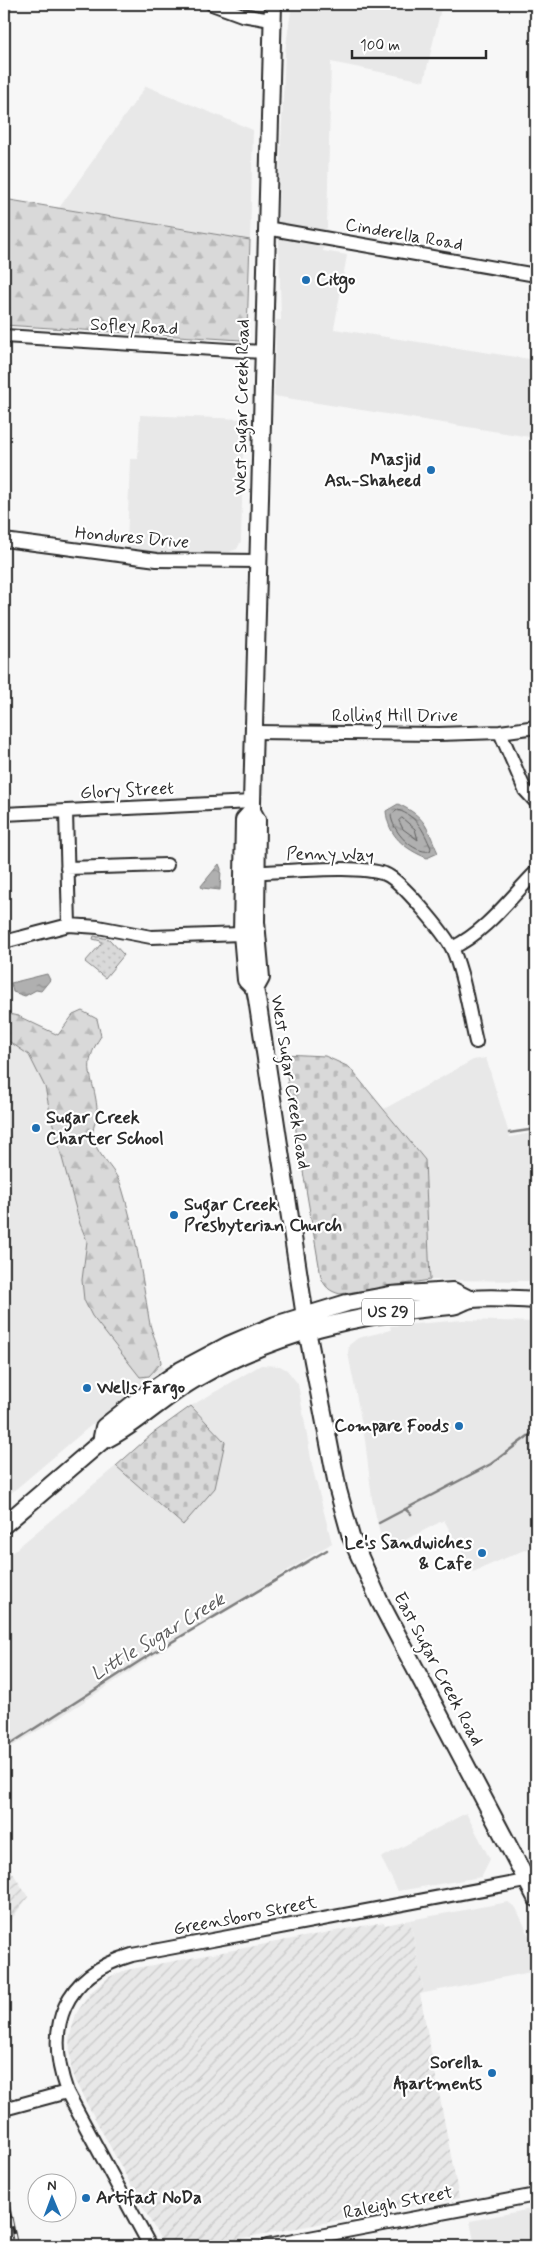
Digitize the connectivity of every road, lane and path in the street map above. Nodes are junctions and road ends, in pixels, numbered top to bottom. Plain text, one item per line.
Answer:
1 (212, 4) edge
2 (273, 4) edge
3 (271, 20) junction
4 (266, 228) junction
5 (536, 275) edge
6 (4, 336) edge
7 (263, 352) junction
8 (4, 540) edge
9 (258, 561) junction
10 (536, 727) edge
11 (254, 732) junction
12 (500, 732) junction
13 (536, 802) edge
14 (252, 806) junction
15 (66, 812) junction
16 (4, 814) edge
17 (167, 865) dead end
18 (67, 868) junction
19 (256, 872) junction
20 (536, 872) edge
21 (70, 925) junction
22 (242, 934) junction
23 (4, 942) edge
24 (452, 948) junction
25 (255, 989) junction
26 (476, 1042) dead end
27 (536, 1300) edge
28 (306, 1323) junction
29 (4, 1525) edge
30 (531, 1880) edge
31 (536, 1898) edge
32 (67, 2092) junction
33 (4, 2109) edge
34 (536, 2195) edge
35 (150, 2246) edge
36 (267, 2246) edge

1 - 3 street
2 - 3 main road, West Sugar Creek Road
3 - 4 main road, West Sugar Creek Road
4 - 5 street, Cinderella Road
4 - 7 main road, West Sugar Creek Road
6 - 7 street, Sofley Road
7 - 9 main road, West Sugar Creek Road
8 - 9 street, Hondures Drive
9 - 11 main road, West Sugar Creek Road
10 - 12 street, Rolling Hill Drive
11 - 12 street, Rolling Hill Drive
11 - 14 main road, West Sugar Creek Road
12 - 13 street
14 - 15 street, Glory Street
14 - 19 main road, West Sugar Creek Road
14 - 22 main road, West Sugar Creek Road
15 - 16 street, Glory Street
15 - 18 street
17 - 18 street
18 - 21 street
19 - 24 street, Penny Way
19 - 25 main road, West Sugar Creek Road
20 - 24 street
21 - 22 street
21 - 23 street
22 - 25 main road, West Sugar Creek Road
24 - 26 street, Penny Way
25 - 28 main road, West Sugar Creek Road
27 - 28 main road, US 29
28 - 29 main road, US 29
28 - 30 main road, East Sugar Creek Road
30 - 31 main road, East Sugar Creek Road
30 - 32 street, Greensboro Street
32 - 33 street
32 - 35 street
34 - 36 street, Raleigh Street

